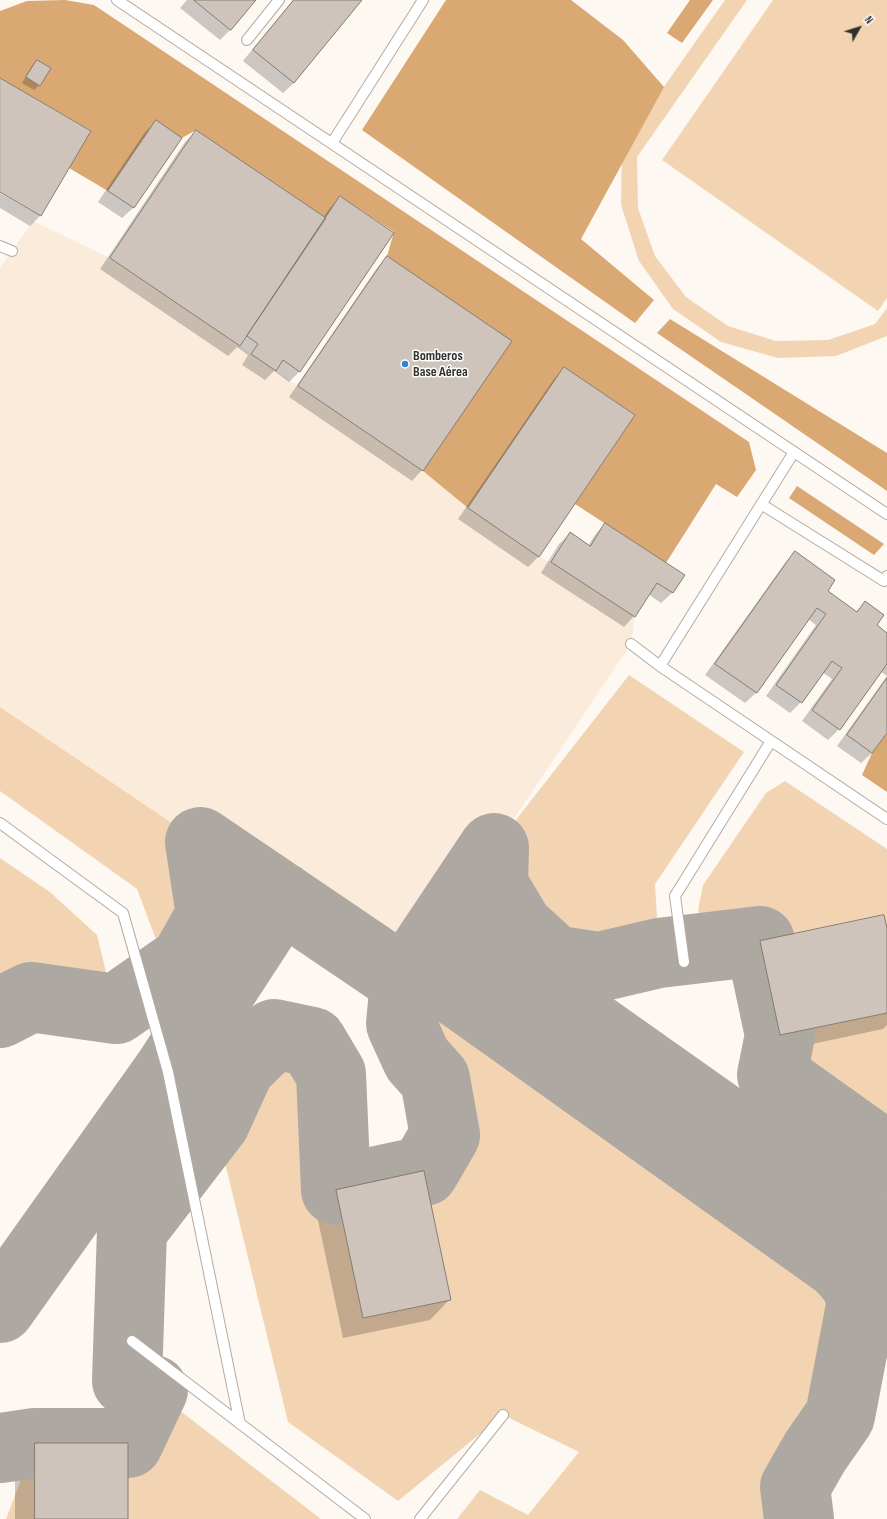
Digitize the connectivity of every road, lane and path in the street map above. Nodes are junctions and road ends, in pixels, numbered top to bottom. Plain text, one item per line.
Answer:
1 (117, 0) edge
2 (279, 0) edge
3 (423, 0) edge
4 (247, 40) dead end
5 (332, 143) junction
6 (0, 246) edge
7 (12, 251) dead end
8 (794, 452) junction
9 (761, 504) junction
10 (887, 514) edge
11 (887, 576) edge
12 (631, 644) dead end
13 (660, 666) junction
14 (771, 741) junction
15 (887, 819) edge
16 (0, 823) edge
17 (684, 962) dead end
18 (132, 1341) dead end
19 (503, 1415) dead end
20 (240, 1424) junction
21 (364, 1519) edge
22 (420, 1519) edge

1 - 5 lane
2 - 4 lane
3 - 5 lane
5 - 8 lane
6 - 7 lane
8 - 9 lane
8 - 10 lane
9 - 11 lane
9 - 13 lane
12 - 13 lane
13 - 14 lane
14 - 15 lane
14 - 17 lane
16 - 20 lane
18 - 20 lane
19 - 22 lane
20 - 21 lane

